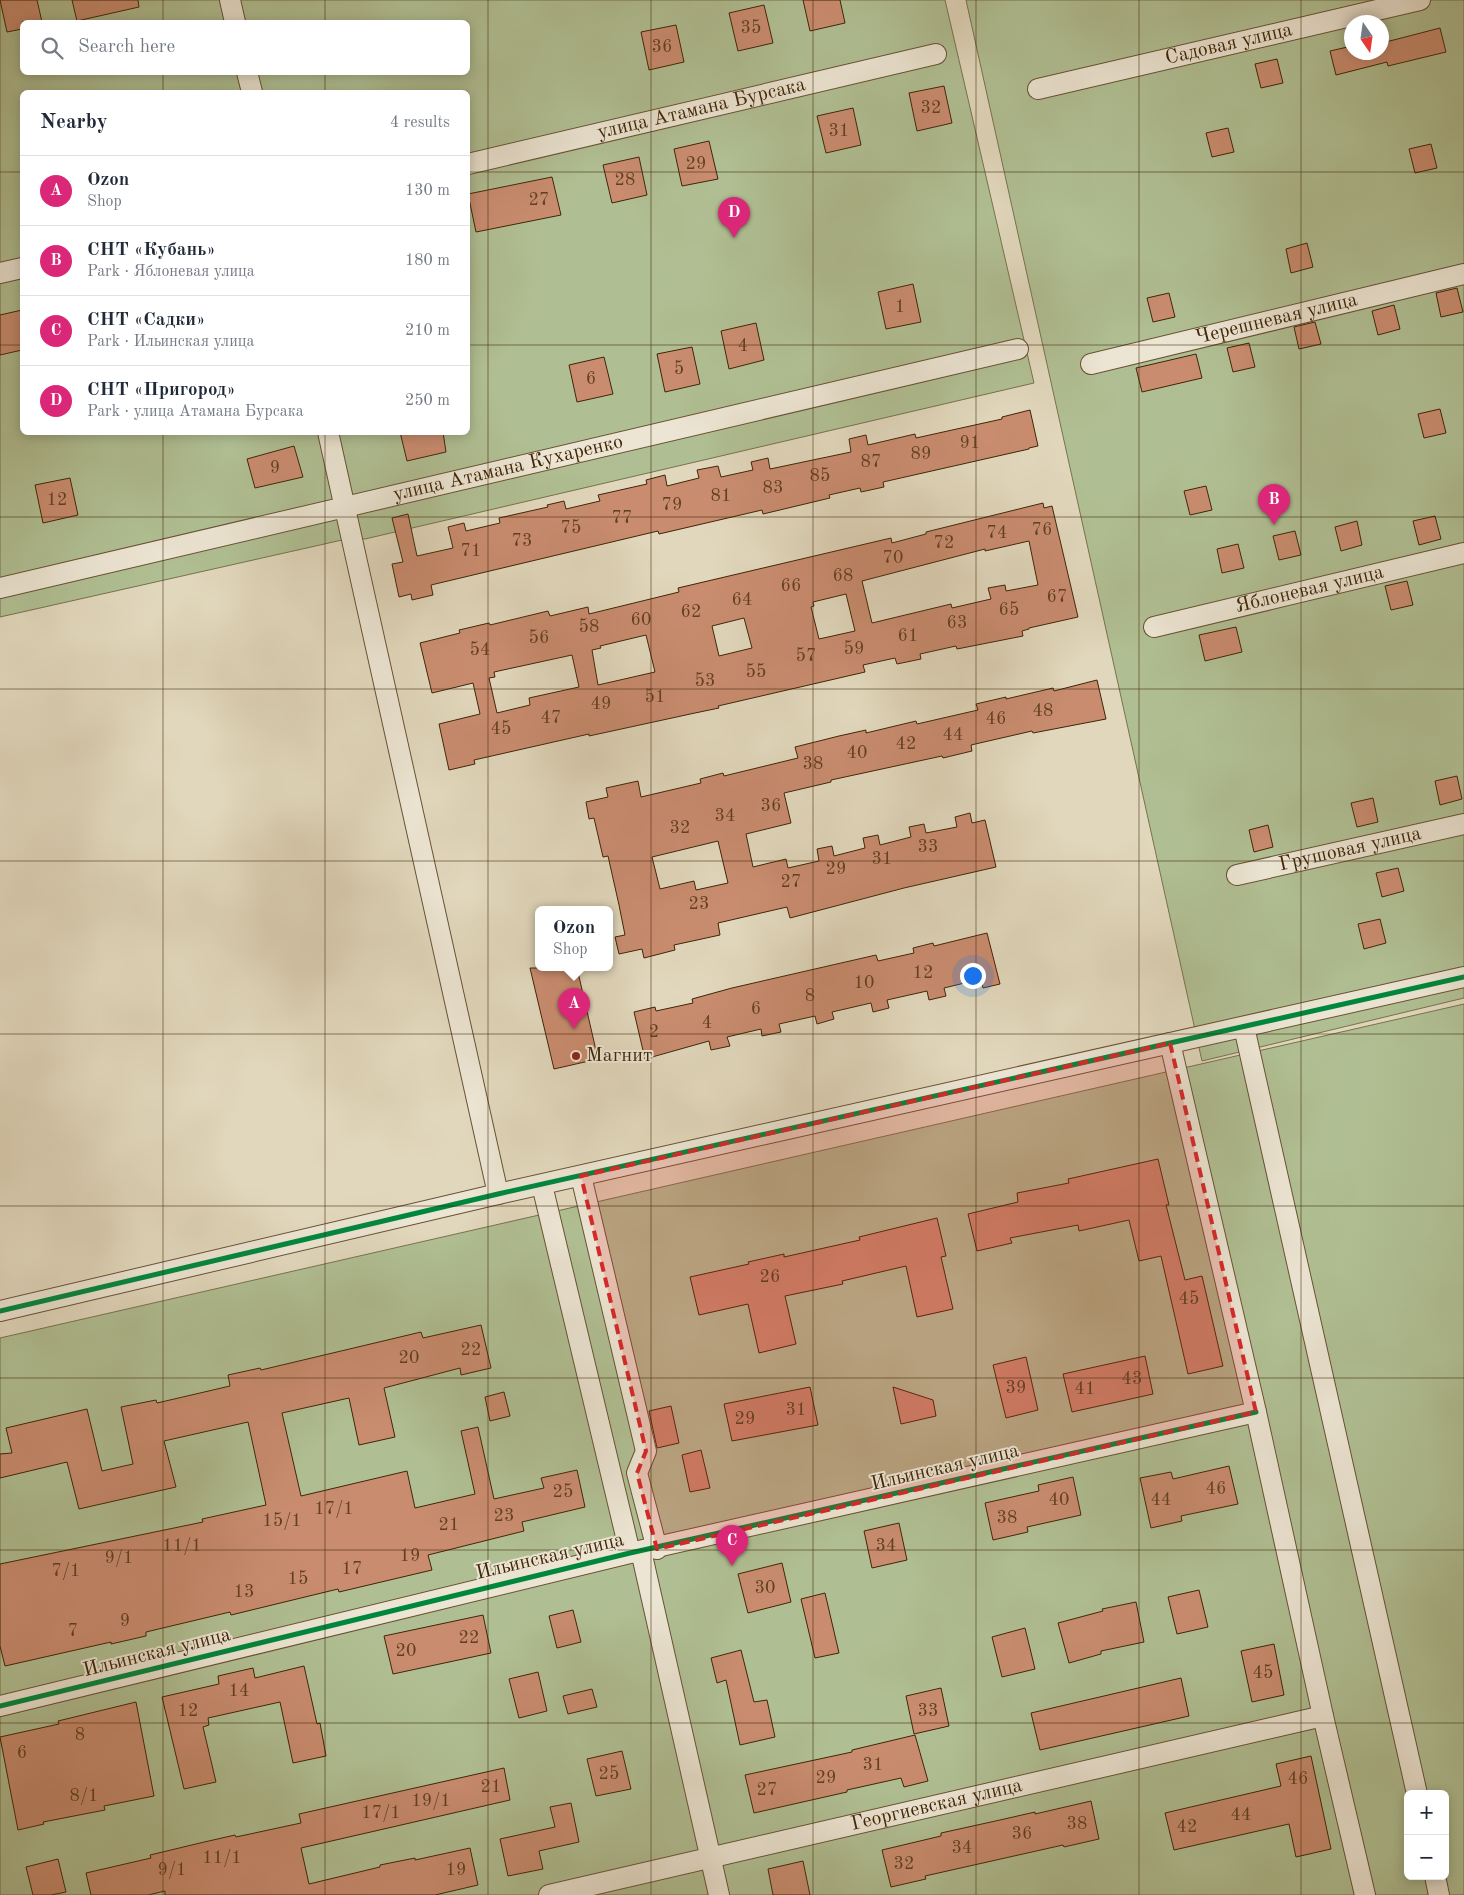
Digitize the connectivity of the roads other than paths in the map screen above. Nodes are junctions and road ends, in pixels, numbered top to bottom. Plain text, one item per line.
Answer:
1 (230, 0) edge
2 (1420, 0) edge
3 (235, 20) edge
4 (936, 54) dead end
5 (248, 75) edge
6 (1038, 89) dead end
7 (252, 90) edge
8 (470, 164) edge
9 (20, 268) edge
10 (0, 273) edge
11 (1464, 274) edge
12 (1018, 349) dead end
13 (1091, 364) dead end
14 (329, 435) edge
15 (344, 508) junction
16 (1464, 553) edge
17 (0, 588) edge
18 (1154, 627) dead end
19 (1464, 824) edge
20 (1237, 875) dead end
21 (1464, 977) edge
22 (1244, 1027) junction
23 (1170, 1044) junction
24 (581, 1176) junction
25 (542, 1185) junction
26 (498, 1194) junction
27 (0, 1311) edge
28 (1256, 1412) junction
29 (643, 1551) junction
30 (0, 1706) edge
31 (1323, 1716) junction
32 (1416, 1790) edge
33 (710, 1857) junction
34 (1436, 1880) edge
35 (549, 1895) edge
36 (719, 1895) edge
37 (1365, 1895) edge
38 (1439, 1895) edge

1 - 3 street
2 - 6 street, Садовая улица
4 - 8 street, улица Атамана Бурсака
5 - 7 street
9 - 10 street
11 - 13 street, Черешневая улица
12 - 15 street, улица Атамана Кухаренко
14 - 15 street
15 - 17 street, улица Атамана Кухаренко
15 - 26 street
16 - 18 street, Яблоневая улица
19 - 20 street, Грушовая улица
21 - 22 street
22 - 23 street
22 - 32 street
23 - 24 street
23 - 28 street
24 - 25 street
24 - 29 street
25 - 26 street
25 - 29 street
26 - 27 street
28 - 29 street, Ильинская улица
28 - 31 street
29 - 30 street, Ильинская улица
29 - 33 street
31 - 33 street, Георгиевская улица
31 - 37 street
33 - 35 street, Георгиевская улица
33 - 36 street
34 - 38 street

